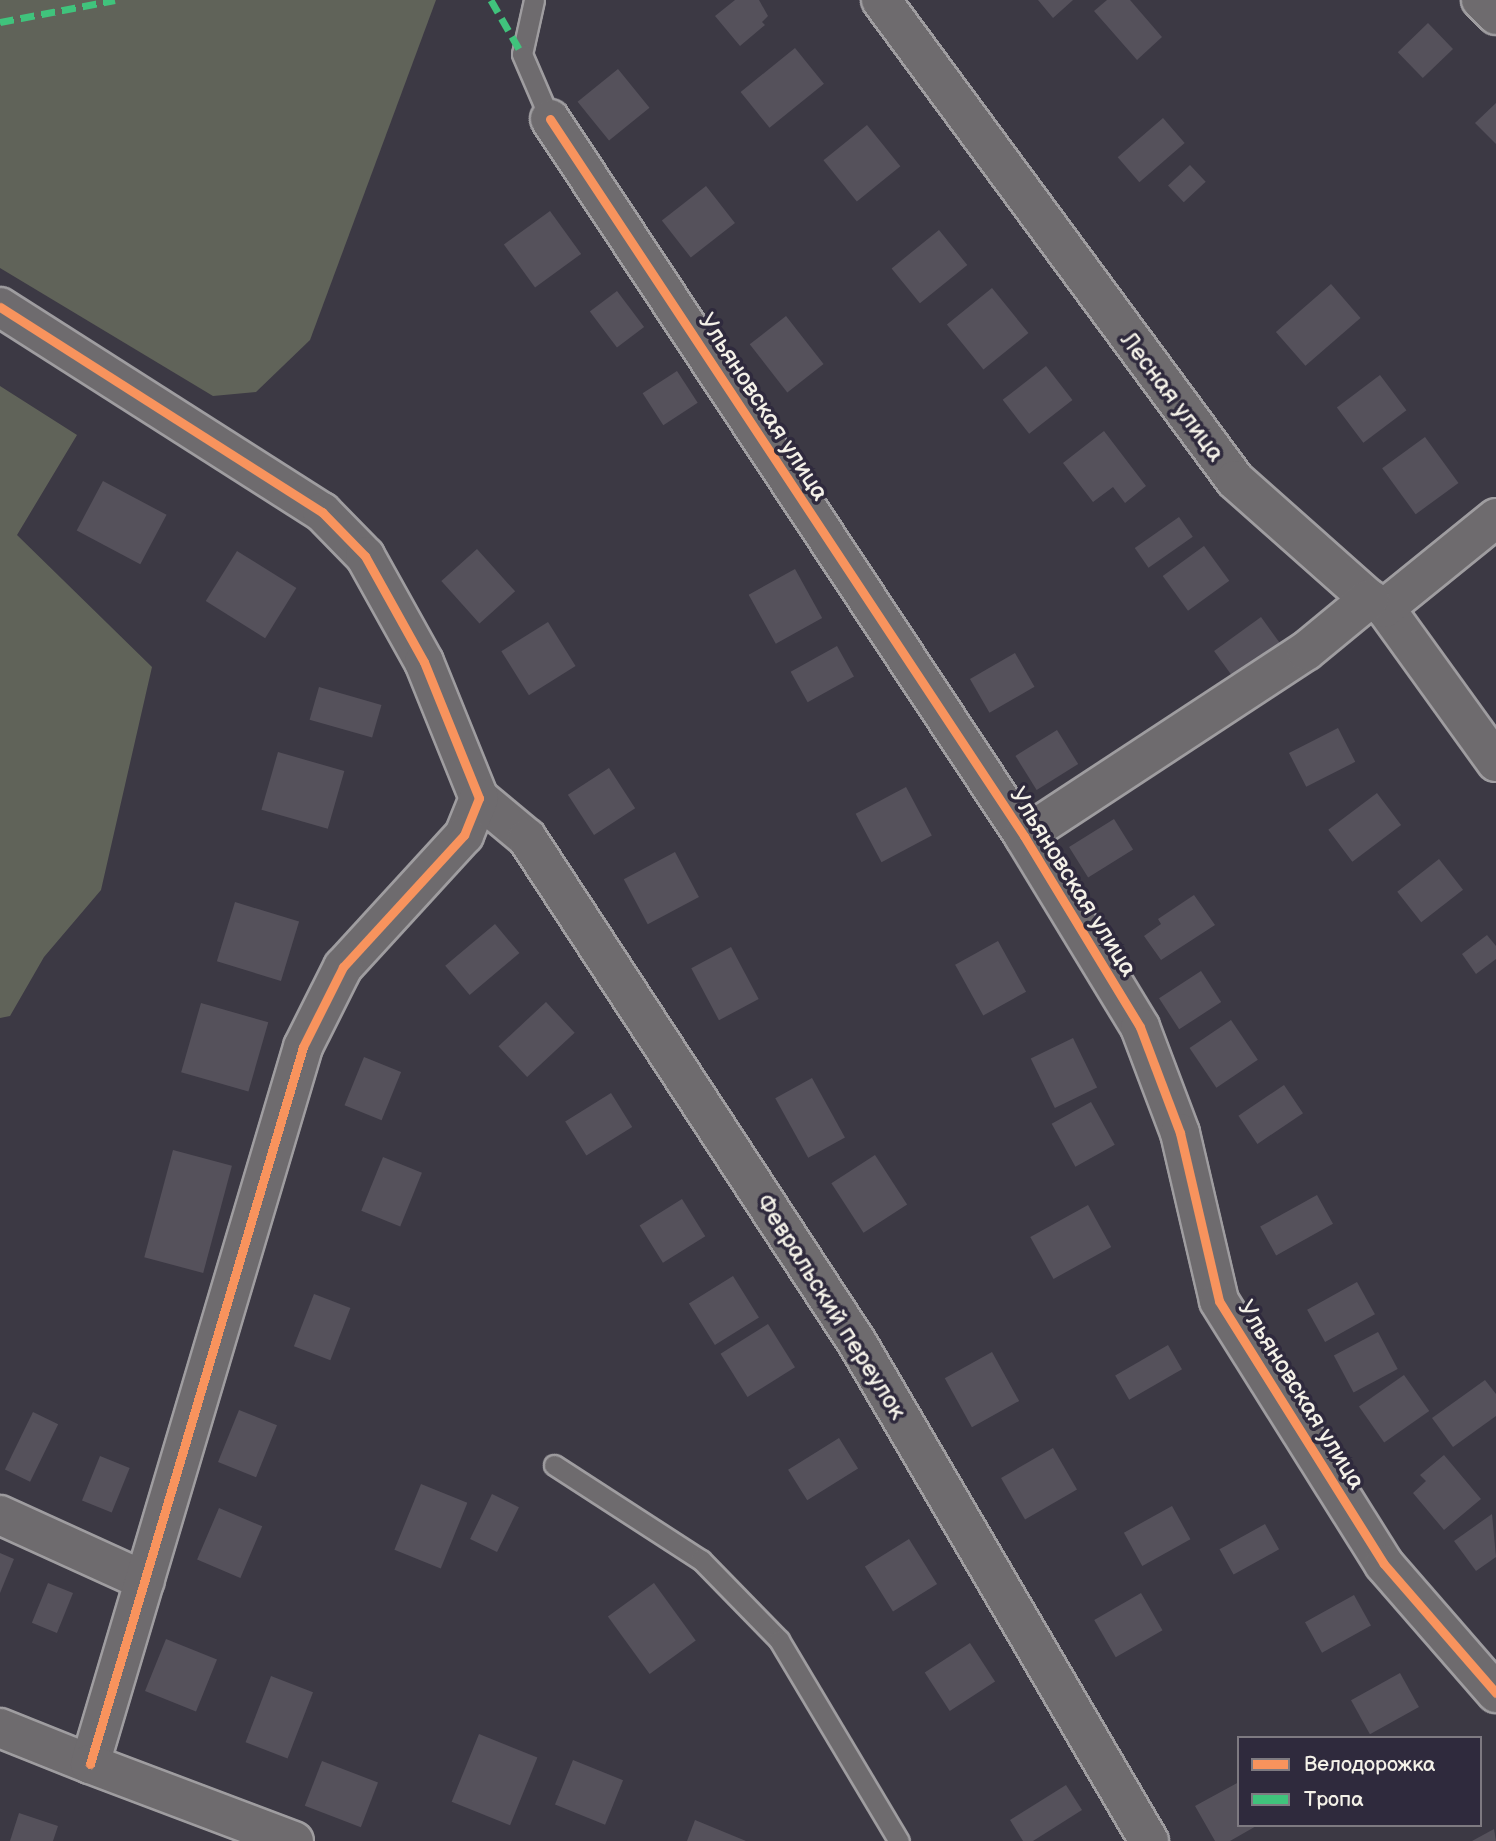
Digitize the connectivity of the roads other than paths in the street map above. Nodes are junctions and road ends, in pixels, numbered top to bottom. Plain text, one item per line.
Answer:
1 (534, 0) edge
2 (881, 0) edge
3 (1481, 0) edge
4 (1496, 15) edge
5 (550, 119) joint
6 (0, 307) edge
7 (1496, 518) edge
8 (1377, 603) junction
9 (1496, 762) edge
10 (479, 798) junction
11 (1024, 836) junction
12 (554, 1465) dead end
13 (0, 1515) edge
14 (145, 1581) junction
15 (1496, 1693) edge
16 (3, 1740) edge
17 (90, 1764) junction
18 (294, 1841) edge
19 (899, 1841) edge
20 (1149, 1841) edge

1 - 5 lane
2 - 8 street, Лесная улица
3 - 4 street
5 - 11 street, Ульяновская улица
6 - 10 street
7 - 8 street
8 - 9 street, Лесная улица
8 - 11 street
10 - 14 street
10 - 20 street, Февральский переулок
11 - 15 street, Ульяновская улица
12 - 19 lane
13 - 14 street
14 - 17 street
16 - 17 street
17 - 18 street

